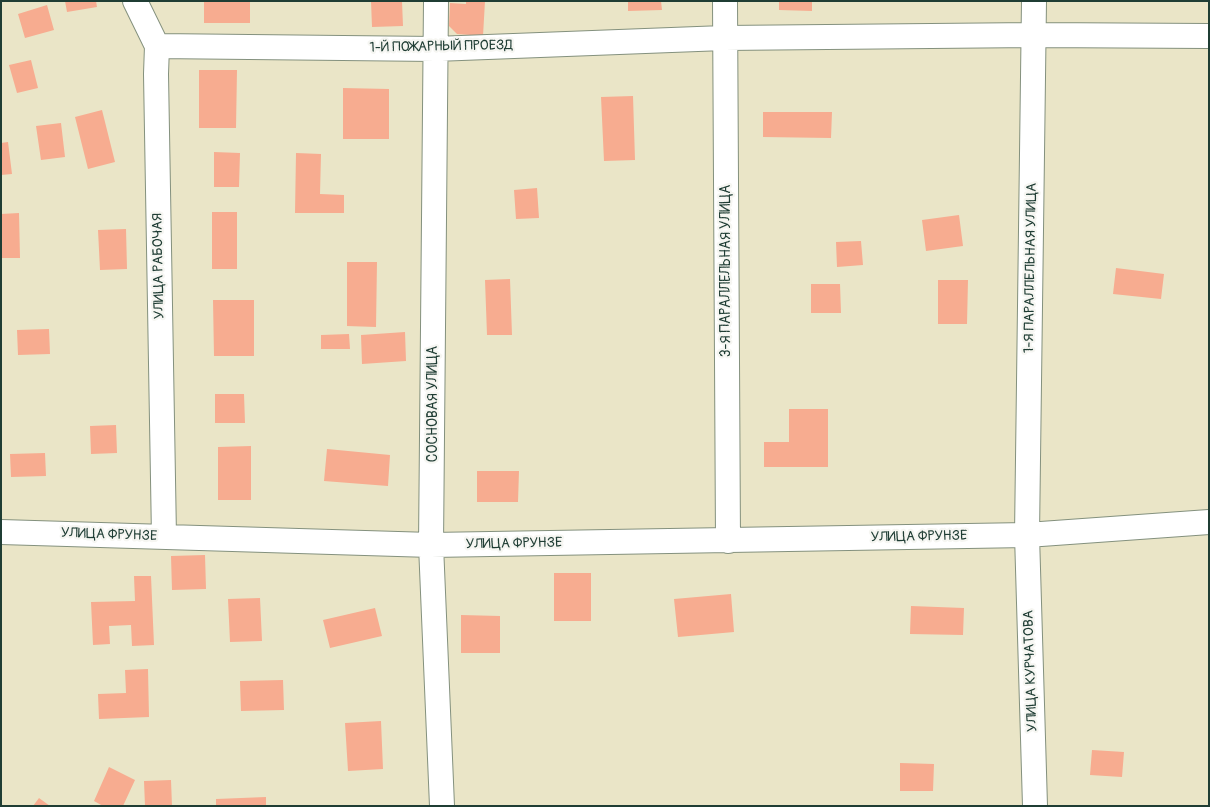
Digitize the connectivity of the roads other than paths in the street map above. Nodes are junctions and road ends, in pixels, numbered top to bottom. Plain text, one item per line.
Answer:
1 (135, 1) edge
2 (436, 1) edge
3 (725, 1) edge
4 (1034, 1) edge
5 (1034, 35) junction
6 (1209, 36) edge
7 (724, 38) junction
8 (157, 46) junction
9 (435, 49) junction
10 (1209, 522) edge
11 (1, 532) edge
12 (1027, 535) junction
13 (164, 536) junction
14 (728, 541) junction
15 (432, 545) junction
16 (442, 806) edge
17 (1035, 806) edge

1 - 8 street, УЛИЦА РАБОЧАЯ
2 - 9 street, СОСНОВАЯ УЛИЦА
3 - 7 street, 3-Я ПАРАЛЛЕЛЬНАЯ УЛИЦА
4 - 5 street, 1-Я ПАРАЛЛЕЛЬНАЯ УЛИЦА
5 - 6 street, 1-Й ПОЖАРНЫЙ ПРОЕЗД
5 - 7 street, 1-Й ПОЖАРНЫЙ ПРОЕЗД
5 - 12 street, 1-Я ПАРАЛЛЕЛЬНАЯ УЛИЦА
7 - 9 street, 1-Й ПОЖАРНЫЙ ПРОЕЗД
7 - 14 street, 3-Я ПАРАЛЛЕЛЬНАЯ УЛИЦА
8 - 9 street, 1-Й ПОЖАРНЫЙ ПРОЕЗД
8 - 13 street, УЛИЦА РАБОЧАЯ
9 - 15 street, СОСНОВАЯ УЛИЦА
10 - 12 street, УЛИЦА ФРУНЗЕ
11 - 13 street, УЛИЦА ФРУНЗЕ
12 - 14 street, УЛИЦА ФРУНЗЕ
12 - 17 street, УЛИЦА КУРЧАТОВА
13 - 15 street, УЛИЦА ФРУНЗЕ
14 - 15 street, УЛИЦА ФРУНЗЕ
15 - 16 street, СОСНОВАЯ УЛИЦА

